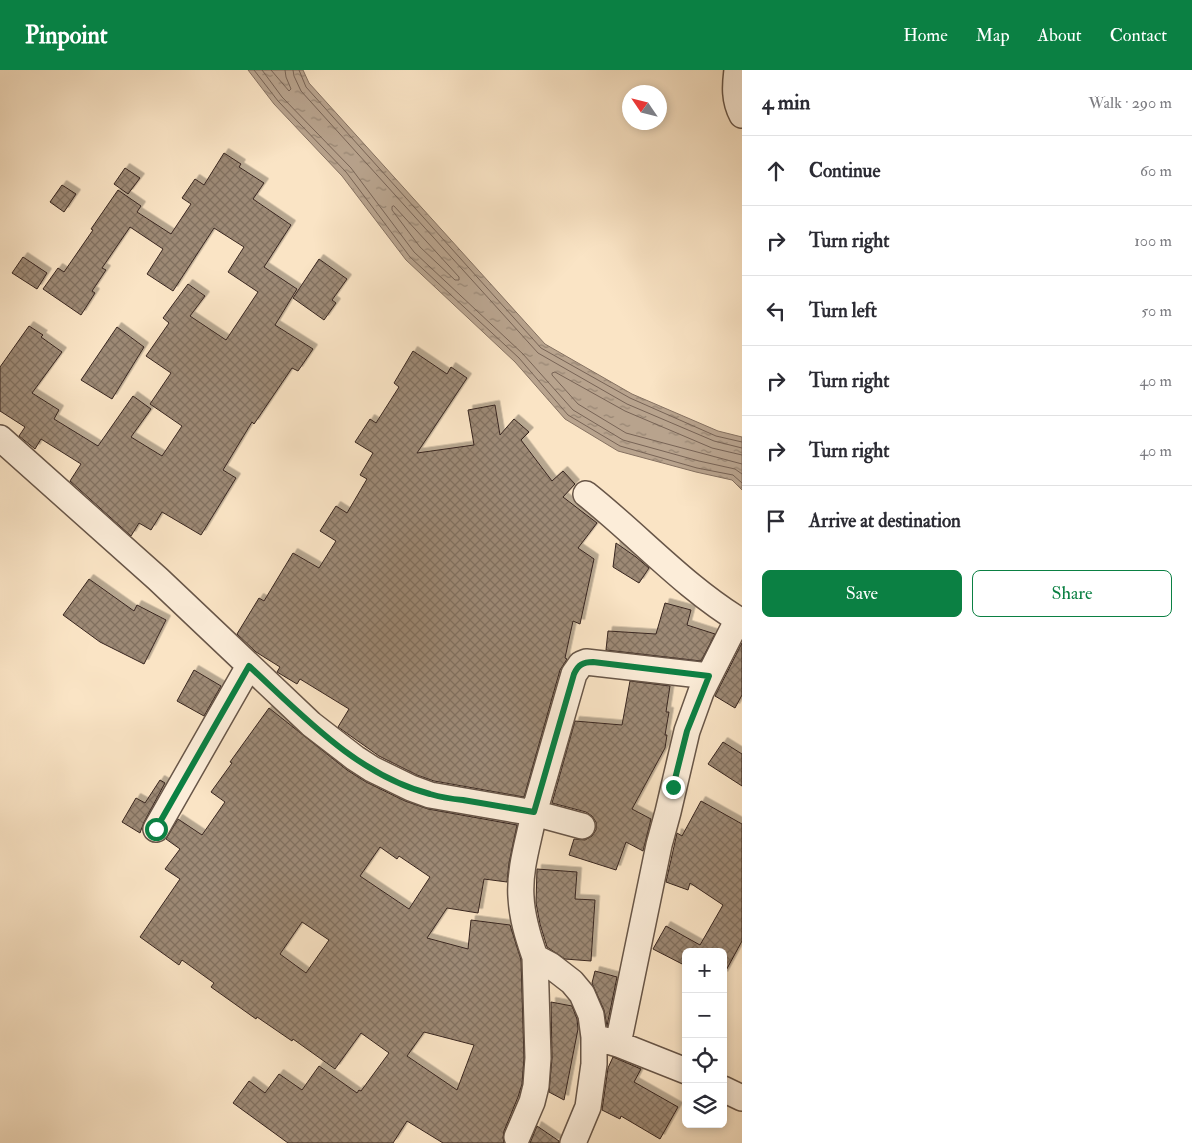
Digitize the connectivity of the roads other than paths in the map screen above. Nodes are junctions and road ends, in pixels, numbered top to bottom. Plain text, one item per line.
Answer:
1 (737, 70) edge
2 (742, 115) edge
3 (0, 438) edge
4 (586, 494) dead end
5 (740, 620) edge
6 (249, 666) junction
7 (709, 676) junction
8 (534, 812) junction
9 (582, 826) dead end
10 (156, 829) dead end
11 (535, 957) junction
12 (594, 1037) junction
13 (618, 1044) junction
14 (682, 1069) edge
15 (727, 1091) edge
16 (742, 1098) edge
17 (516, 1137) dead end
18 (573, 1143) edge

1 - 2 street
3 - 6 street
4 - 5 street
5 - 7 street
6 - 8 street
6 - 10 street
7 - 8 street
7 - 13 street
8 - 9 street
8 - 11 street
11 - 12 street
11 - 17 street
12 - 13 street
12 - 18 street
13 - 14 street
15 - 16 street

